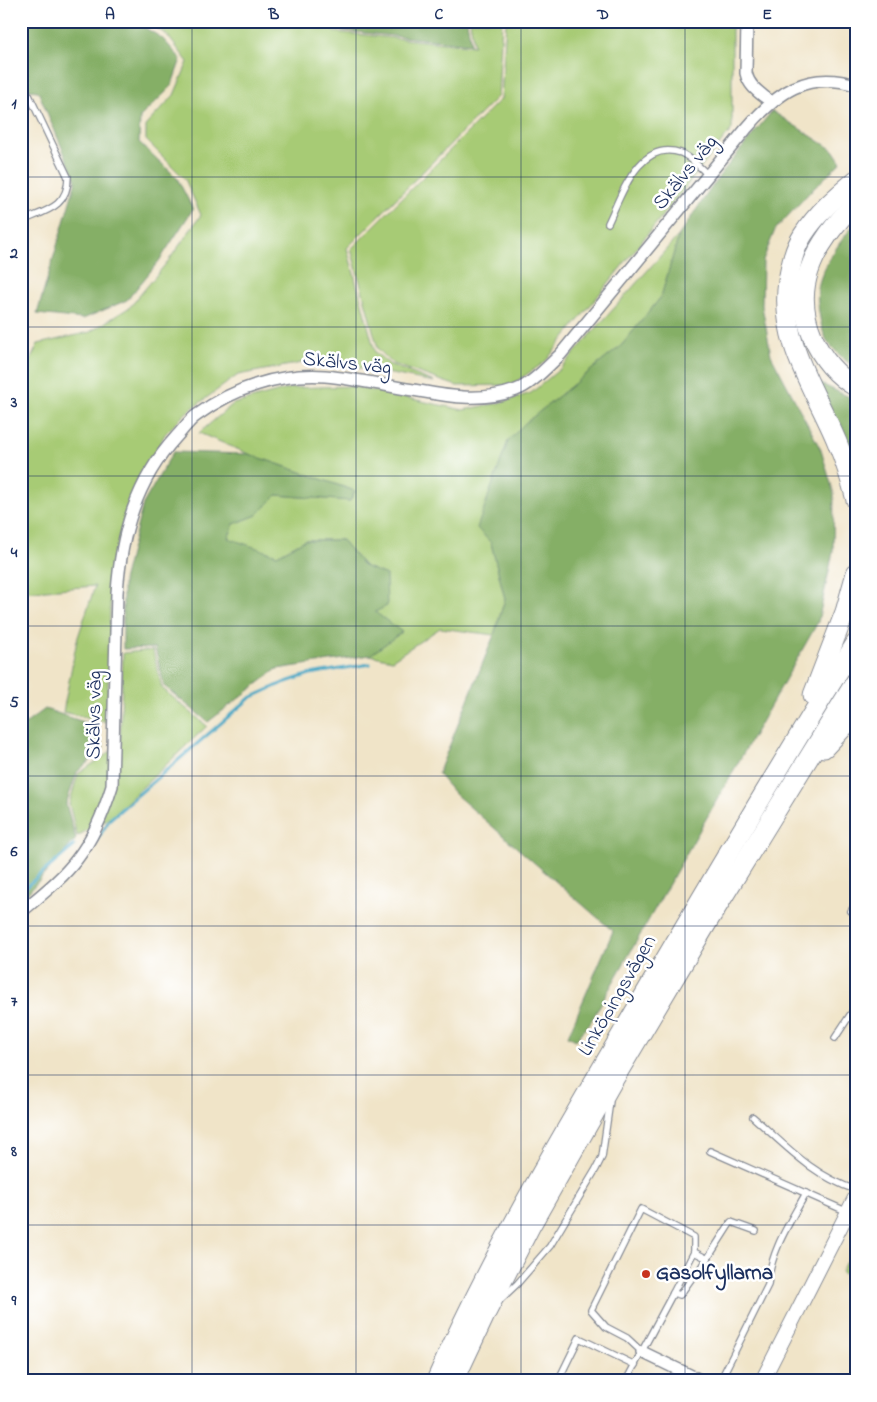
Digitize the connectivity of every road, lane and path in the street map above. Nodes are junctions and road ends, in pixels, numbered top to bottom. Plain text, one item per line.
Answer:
1 (747, 21) edge
2 (856, 85) edge
3 (21, 86) edge
4 (771, 102) junction
5 (708, 175) junction
6 (856, 180) edge
7 (856, 202) edge
8 (21, 219) edge
9 (608, 223) dead end
10 (856, 387) edge
11 (856, 500) edge
12 (856, 573) edge
13 (856, 643) edge
14 (856, 681) edge
15 (856, 714) edge
16 (796, 739) junction
17 (796, 778) junction
18 (856, 903) edge
19 (21, 912) edge
20 (856, 914) edge
21 (856, 1006) edge
22 (835, 1038) dead end
23 (612, 1084) junction
24 (753, 1117) dead end
25 (710, 1152) dead end
26 (856, 1190) edge
27 (806, 1193) junction
28 (856, 1196) edge
29 (848, 1212) junction
30 (756, 1231) dead end
31 (694, 1252) junction
32 (708, 1259) junction
33 (672, 1293) junction
34 (486, 1313) junction
35 (642, 1352) junction
36 (635, 1365) junction
37 (439, 1373) edge
38 (431, 1381) edge
39 (454, 1381) edge
40 (558, 1381) edge
41 (626, 1381) edge
42 (702, 1381) edge
43 (720, 1381) edge
44 (762, 1381) edge

1 - 4 street
2 - 4 street, Skälvs väg
3 - 8 lane
4 - 5 street, Skälvs väg
5 - 9 lane
5 - 19 street, Skälvs väg
6 - 11 highway
7 - 10 highway
12 - 16 highway
13 - 16 highway, Linköpingsvägen
14 - 17 highway, Linköpingsvägen
15 - 17 highway
16 - 37 highway, Linköpingsvägen
17 - 23 highway, Linköpingsvägen
18 - 20 lane
21 - 22 lane
23 - 34 highway, Linköpingsvägen
23 - 34 lane
24 - 26 lane
25 - 27 lane
27 - 29 lane
27 - 43 lane
28 - 29 street
29 - 44 street
30 - 32 lane
31 - 32 lane
31 - 33 lane
31 - 35 lane
32 - 33 lane
33 - 35 lane
34 - 39 highway, Linköpingsvägen
35 - 36 lane
35 - 42 street
36 - 40 lane
36 - 41 lane
37 - 38 lane

